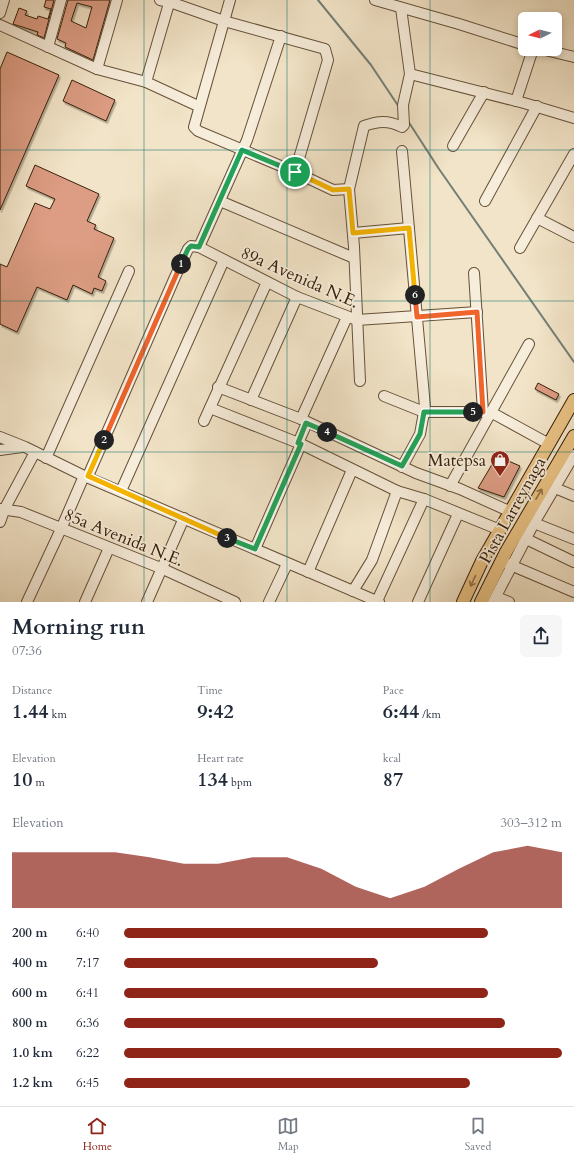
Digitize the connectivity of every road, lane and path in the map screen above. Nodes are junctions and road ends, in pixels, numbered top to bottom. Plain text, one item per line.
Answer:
1 (4, 0) edge
2 (61, 0) edge
3 (117, 0) edge
4 (230, 0) edge
5 (375, 0) edge
6 (167, 1) edge
7 (395, 4) edge
8 (0, 13) edge
9 (224, 21) junction
10 (0, 26) edge
11 (282, 36) junction
12 (518, 43) edge
13 (48, 47) junction
14 (562, 54) edge
15 (531, 56) edge
16 (574, 57) edge
17 (97, 69) junction
18 (410, 74) junction
19 (146, 82) junction
20 (484, 92) junction
21 (516, 100) junction
22 (198, 106) junction
23 (537, 106) junction
24 (574, 118) edge
25 (453, 146) dead end
26 (242, 150) junction
27 (402, 151) dead end
28 (574, 154) edge
29 (295, 172) junction
30 (349, 189) junction
31 (486, 201) dead end
32 (220, 202) junction
33 (537, 218) junction
34 (409, 228) junction
35 (353, 233) junction
36 (574, 237) edge
37 (199, 247) junction
38 (520, 248) dead end
39 (354, 258) junction
40 (224, 260) junction
41 (129, 271) dead end
42 (474, 273) dead end
43 (267, 282) junction
44 (297, 297) junction
45 (477, 312) junction
46 (347, 317) junction
47 (417, 317) junction
48 (357, 320) junction
49 (529, 344) dead end
50 (360, 381) dead end
51 (218, 387) junction
52 (384, 396) dead end
53 (251, 400) junction
54 (574, 400) edge
55 (210, 408) junction
56 (424, 412) junction
57 (486, 413) junction
58 (570, 414) edge
59 (204, 421) dead end
60 (304, 421) junction
61 (574, 429) edge
62 (0, 437) edge
63 (573, 440) edge
64 (300, 443) junction
65 (549, 444) junction
66 (25, 447) junction
67 (0, 450) edge
68 (35, 452) junction
69 (574, 455) edge
70 (46, 458) junction
71 (557, 463) junction
72 (402, 466) junction
73 (352, 470) junction
74 (86, 476) junction
75 (450, 486) junction
76 (555, 488) junction
77 (121, 491) junction
78 (398, 491) junction
79 (574, 496) edge
80 (424, 499) junction
81 (3, 508) edge
82 (511, 512) junction
83 (458, 514) junction
84 (184, 518) junction
85 (530, 521) junction
86 (0, 522) edge
87 (61, 529) junction
88 (500, 530) junction
89 (521, 536) junction
90 (574, 539) edge
91 (109, 548) junction
92 (255, 549) junction
93 (507, 559) junction
94 (574, 562) edge
95 (288, 564) junction
96 (163, 569) junction
97 (308, 572) junction
98 (353, 591) junction
99 (574, 592) edge
100 (215, 598) edge
101 (494, 600) edge
102 (27, 602) edge
103 (85, 602) edge
104 (147, 602) edge
105 (235, 602) edge
106 (269, 602) edge
107 (378, 602) edge
108 (418, 602) edge
109 (463, 602) edge
110 (481, 602) edge
111 (509, 602) edge

1 - 8 street
2 - 13 street
3 - 17 street
4 - 9 street
5 - 7 street
6 - 9 street
6 - 19 street
7 - 12 street
7 - 18 street
9 - 11 street
9 - 22 street
10 - 13 street
11 - 26 street
11 - 29 street
13 - 17 street
14 - 16 street
15 - 21 street
17 - 19 street
18 - 20 street
18 - 30 street
19 - 22 street
20 - 21 street
20 - 25 street
21 - 23 street
22 - 26 street
23 - 24 street
23 - 31 street
26 - 29 street
26 - 32 street
27 - 34 street
28 - 33 street
29 - 30 street
30 - 35 street
32 - 37 street
32 - 39 street
33 - 36 street
33 - 38 street
34 - 35 street
34 - 47 street
35 - 39 street
37 - 40 street, 89a Avenida N.E.
37 - 74 street
39 - 48 street
40 - 43 street, 89a Avenida N.E.
40 - 77 street
41 - 70 street
42 - 45 street
43 - 44 street, 89a Avenida N.E.
43 - 51 street
44 - 46 street, 89a Avenida N.E.
44 - 53 street
45 - 47 street, 89a Avenida N.E.
45 - 57 street
46 - 48 street, 89a Avenida N.E.
46 - 60 street
47 - 48 street, 89a Avenida N.E.
47 - 56 street
48 - 50 street
49 - 57 street
51 - 53 street
51 - 55 street
52 - 56 street
53 - 60 street
54 - 58 main road, Pista Larreynaga
55 - 59 street
55 - 64 street
56 - 57 street
56 - 72 street
57 - 65 street
57 - 75 street
58 - 65 main road, Pista Larreynaga
60 - 64 street
60 - 72 street
61 - 71 main road
62 - 66 street
63 - 71 main road, Pista Larreynaga
64 - 73 street
64 - 92 street
65 - 82 main road, Pista Larreynaga
66 - 67 street
66 - 68 street
68 - 70 street
68 - 81 street
69 - 76 street
70 - 74 street
85 -> 71 main road, Pista Larreynaga
72 - 75 street
73 - 78 street
73 - 97 street
74 - 77 street
74 - 87 street
75 - 82 street
76 - 79 street
76 - 85 street
77 - 84 street
78 - 80 street
78 - 98 street
80 - 83 street
80 - 107 street
81 - 86 street
81 - 87 street, 85a Avenida N.E.
82 - 88 main road, Pista Larreynaga
83 - 88 street
83 - 108 street
84 - 92 street
84 - 96 street
85 - 89 main road, Pista Larreynaga
85 - 90 street
87 - 91 street, 85a Avenida N.E.
87 - 102 street
88 - 93 main road
88 -> 109 main road, Pista Larreynaga
89 - 93 main road, Pista Larreynaga
89 - 94 street
91 - 96 street, 85a Avenida N.E.
91 - 103 street
92 - 95 street
93 - 99 street
93 - 101 street
93 - 110 main road, Pista Larreynaga
95 - 97 street
95 - 106 street
96 - 100 street, 85a Avenida N.E.
96 - 104 street
97 - 98 street
98 - 107 street
100 - 105 street, 85a Avenida N.E.
101 - 111 street

